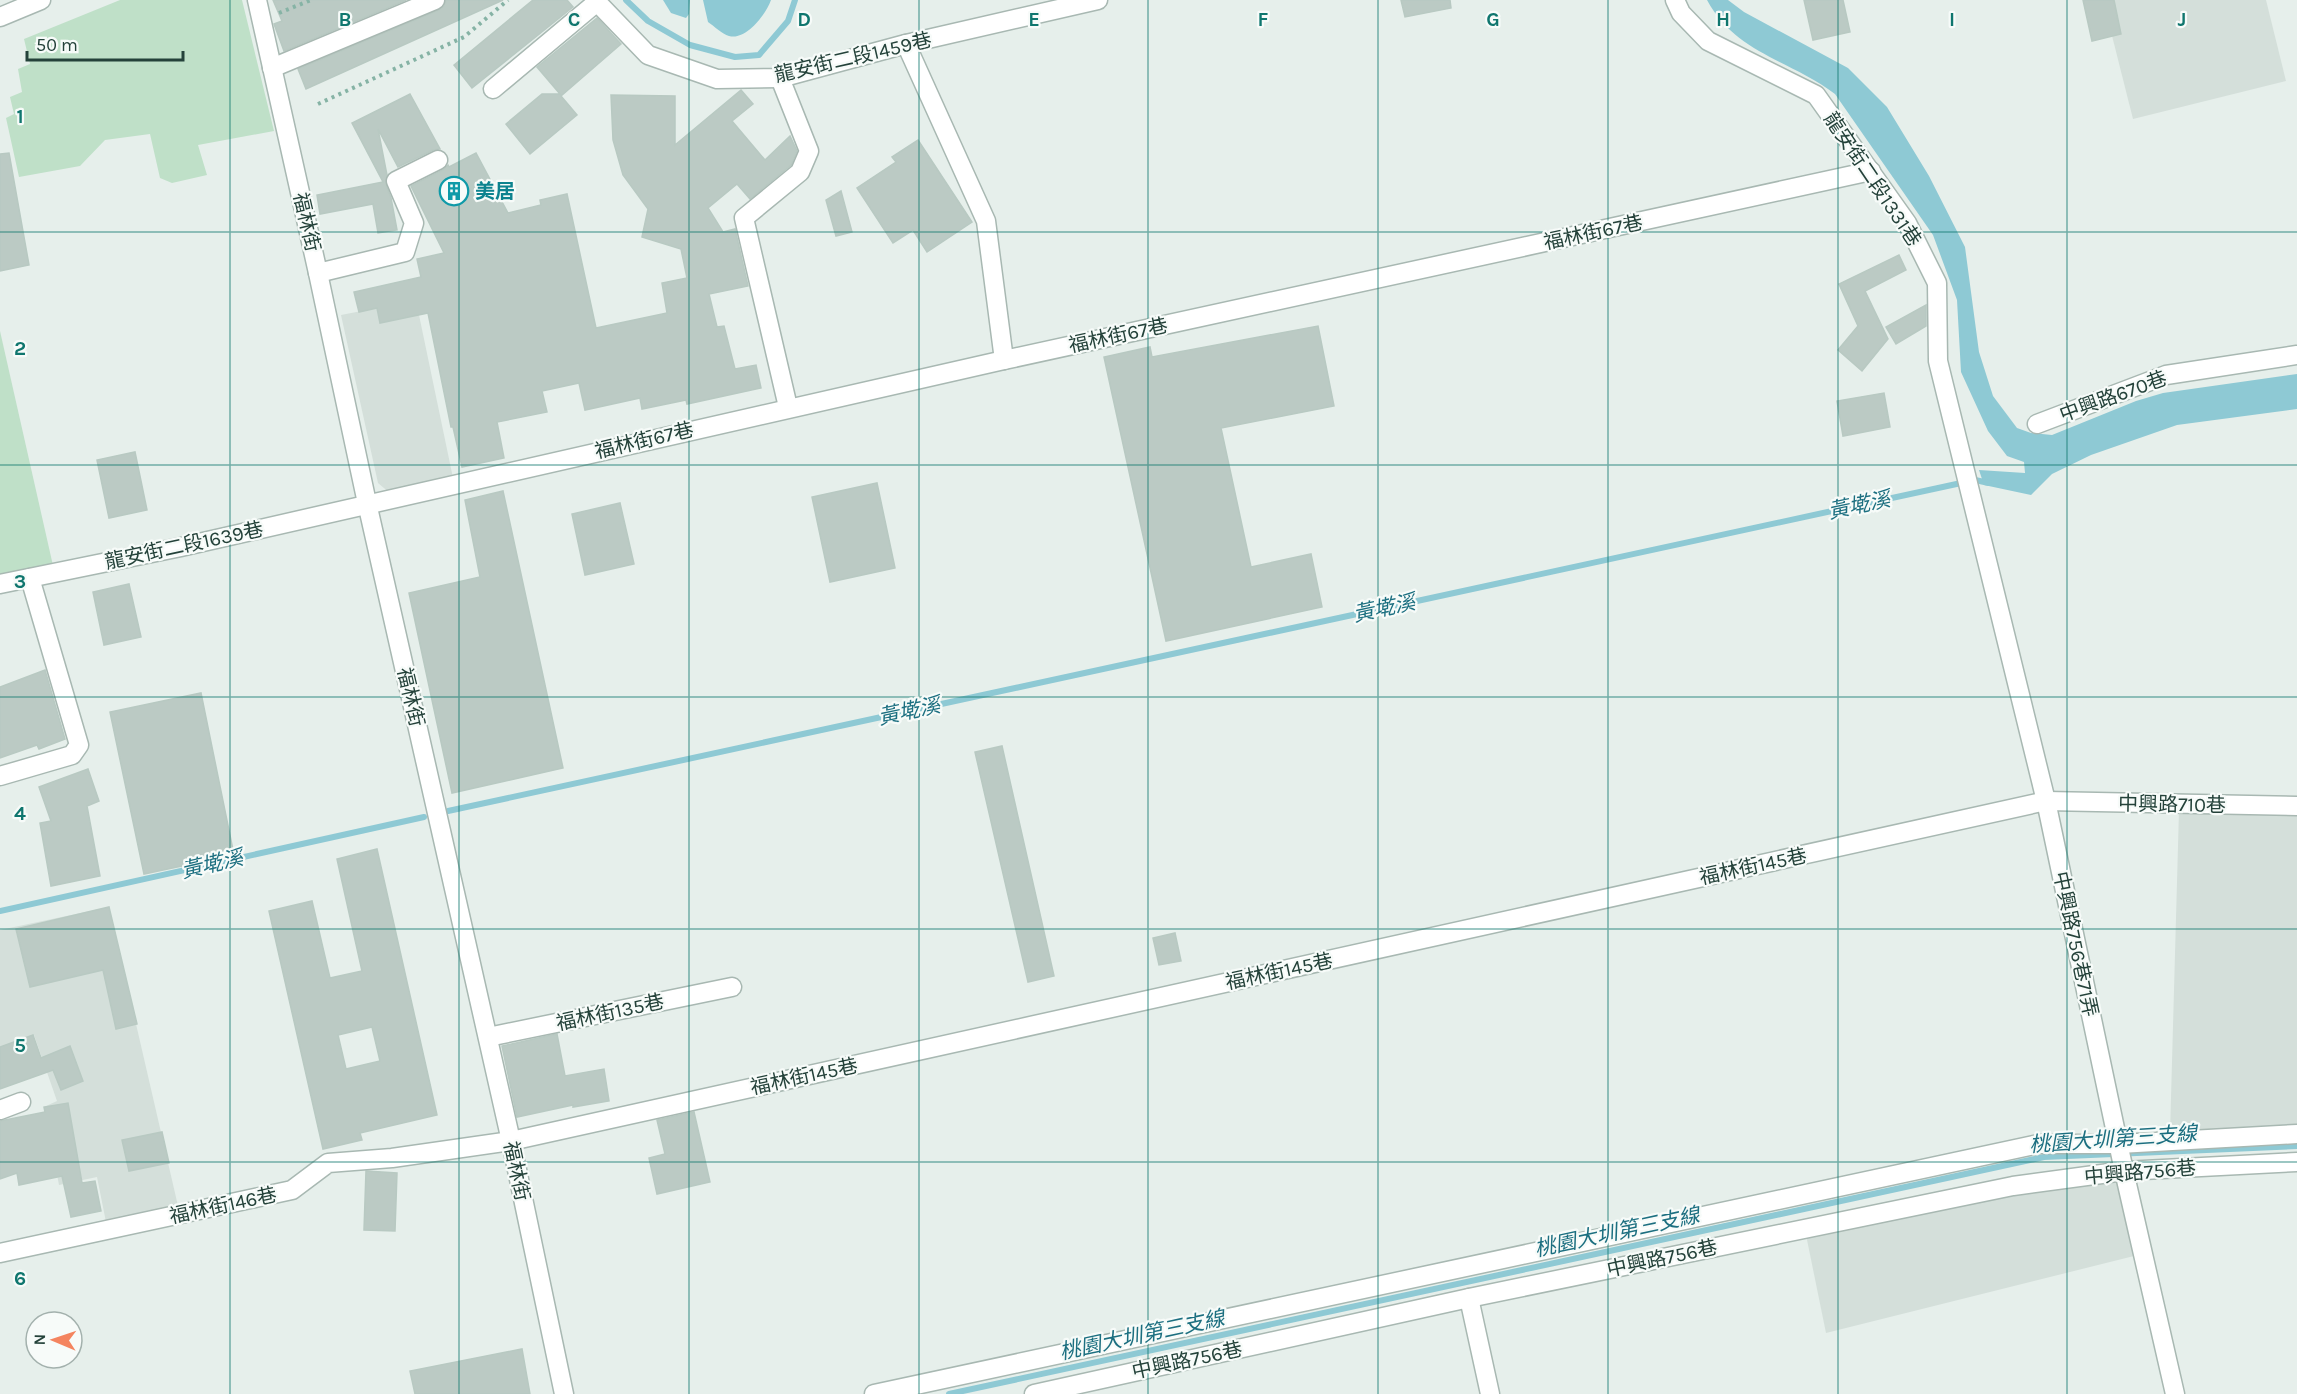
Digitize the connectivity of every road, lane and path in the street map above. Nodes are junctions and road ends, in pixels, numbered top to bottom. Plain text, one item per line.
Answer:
1 (41, 0) edge
2 (257, 0) edge
3 (311, 0) edge
4 (435, 0) edge
5 (508, 0) edge
6 (1098, 0) edge
7 (1675, 0) edge
8 (596, 1) edge
9 (274, 15) dead end
10 (0, 17) edge
11 (906, 44) junction
12 (272, 68) junction
13 (780, 78) junction
14 (493, 89) dead end
15 (318, 104) dead end
16 (438, 160) dead end
17 (1871, 171) junction
18 (318, 273) junction
19 (2297, 355) edge
20 (1004, 360) junction
21 (788, 407) junction
22 (2037, 424) dead end
23 (1972, 495) joint
24 (367, 503) junction
25 (30, 578) junction
26 (0, 584) edge
27 (0, 776) edge
28 (2046, 801) junction
29 (2297, 806) edge
30 (732, 987) dead end
31 (488, 1037) junction
32 (21, 1102) dead end
33 (0, 1110) edge
34 (2297, 1134) edge
35 (511, 1141) junction
36 (2119, 1144) junction
37 (2297, 1162) edge
38 (2124, 1171) junction
39 (0, 1253) edge
40 (1469, 1298) junction
41 (564, 1394) edge
42 (874, 1394) edge
43 (1034, 1394) edge
44 (1490, 1394) edge
45 (2175, 1394) edge

1 - 10 street
2 - 12 street, 福林街
3 - 9 path
4 - 12 street
5 - 15 path
6 - 11 street, 龍安街二段1459巷
7 - 17 street, 龍安街二段1331巷
8 - 13 street, 龍安街二段1459巷
8 - 14 street
11 - 13 street, 龍安街二段1459巷
11 - 20 street
12 - 18 street, 福林街
13 - 21 street
16 - 18 street
17 - 20 street, 福林街67巷
17 - 23 street, 龍安街二段1331巷
18 - 24 street, 福林街
19 - 22 street, 中興路670巷
20 - 21 street, 福林街67巷
21 - 24 street, 福林街67巷
23 - 28 street, 中興路756巷71弄
24 - 25 street, 龍安街二段1639巷
24 - 31 street, 福林街
25 - 26 street, 龍安街二段1639巷
25 - 27 street
28 - 29 street, 中興路710巷
28 - 35 street, 福林街145巷
28 - 36 street, 中興路756巷71弄
30 - 31 street, 福林街135巷
31 - 35 street, 福林街
32 - 33 street
34 - 36 street
35 - 39 street, 福林街146巷
35 - 41 street, 福林街
36 - 38 street, 中興路756巷71弄
36 - 42 street
37 - 38 street, 中興路756巷
38 - 40 street, 中興路756巷
38 - 45 street, 中興路756巷71弄
40 - 43 street, 中興路756巷
40 - 44 street

